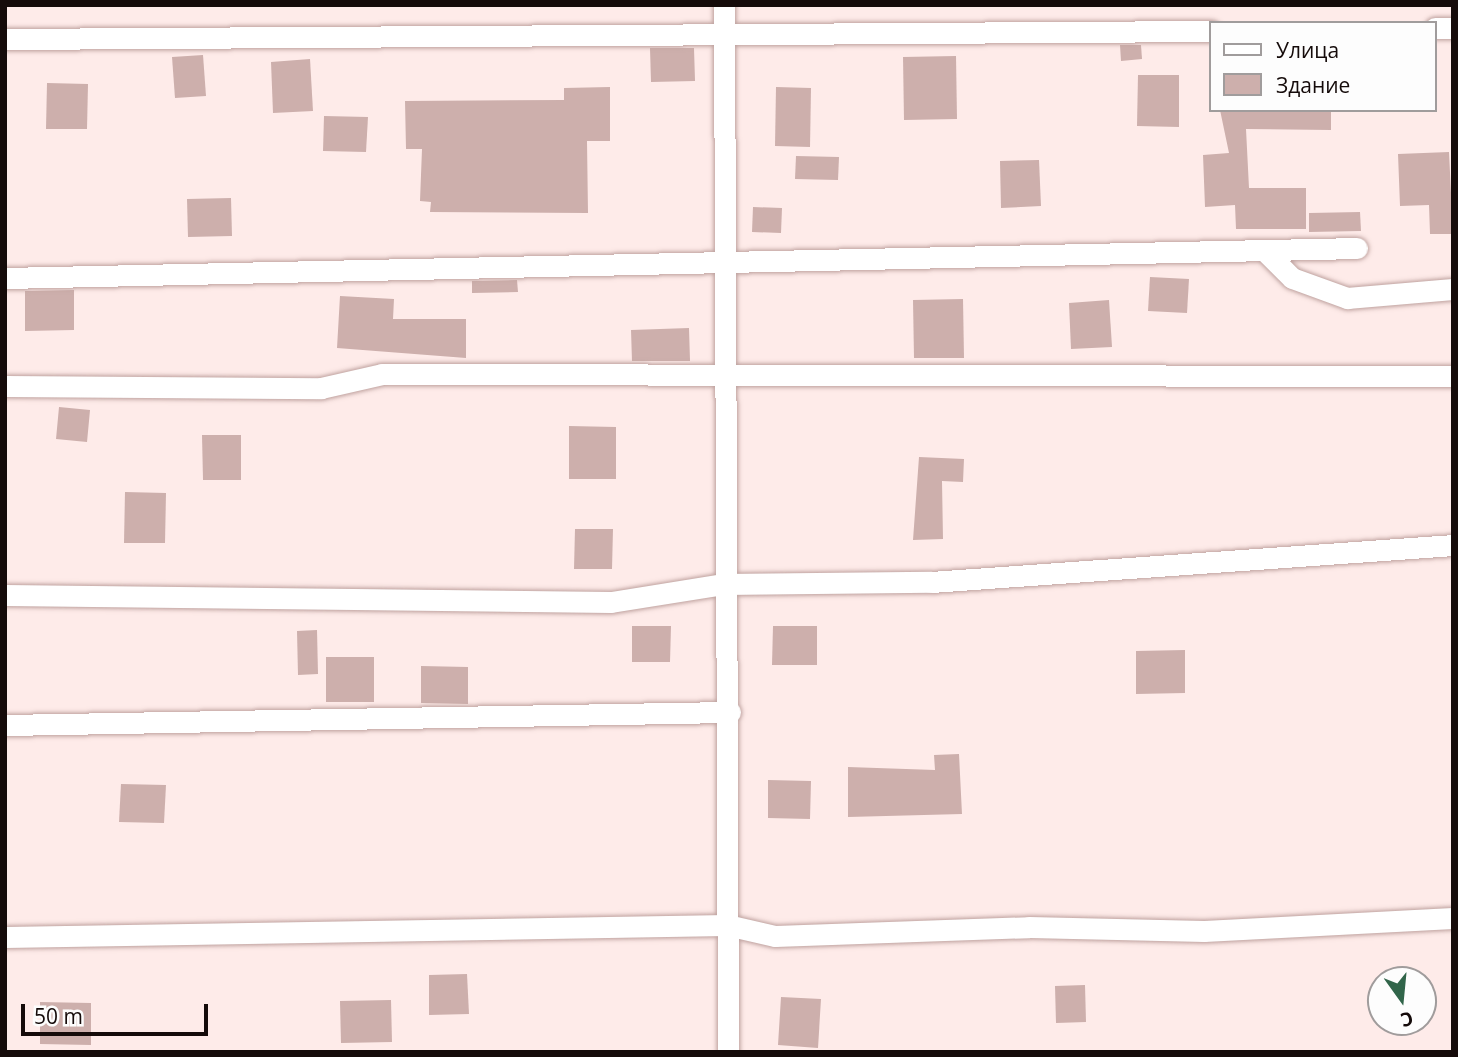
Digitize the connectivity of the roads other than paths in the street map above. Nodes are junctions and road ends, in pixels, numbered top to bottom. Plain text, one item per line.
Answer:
1 (724, 5) edge
2 (724, 31) junction
3 (1210, 31) edge
4 (5, 38) edge
5 (1357, 248) dead end
6 (1265, 251) junction
7 (726, 264) junction
8 (5, 278) edge
9 (1453, 289) edge
10 (727, 372) junction
11 (1453, 376) edge
12 (5, 386) edge
13 (1453, 545) edge
14 (723, 584) junction
15 (5, 594) edge
16 (730, 712) junction
17 (5, 725) edge
18 (1453, 918) edge
19 (727, 925) junction
20 (5, 937) edge
21 (729, 1052) edge

1 - 2 street
2 - 3 street
2 - 4 street
2 - 7 street
5 - 6 street
6 - 7 street
6 - 9 street
7 - 8 street
7 - 10 street
10 - 11 street
10 - 12 street
10 - 14 street
13 - 14 street
14 - 15 street
14 - 16 street
16 - 17 street
16 - 19 street
18 - 19 street
19 - 20 street
19 - 21 street

